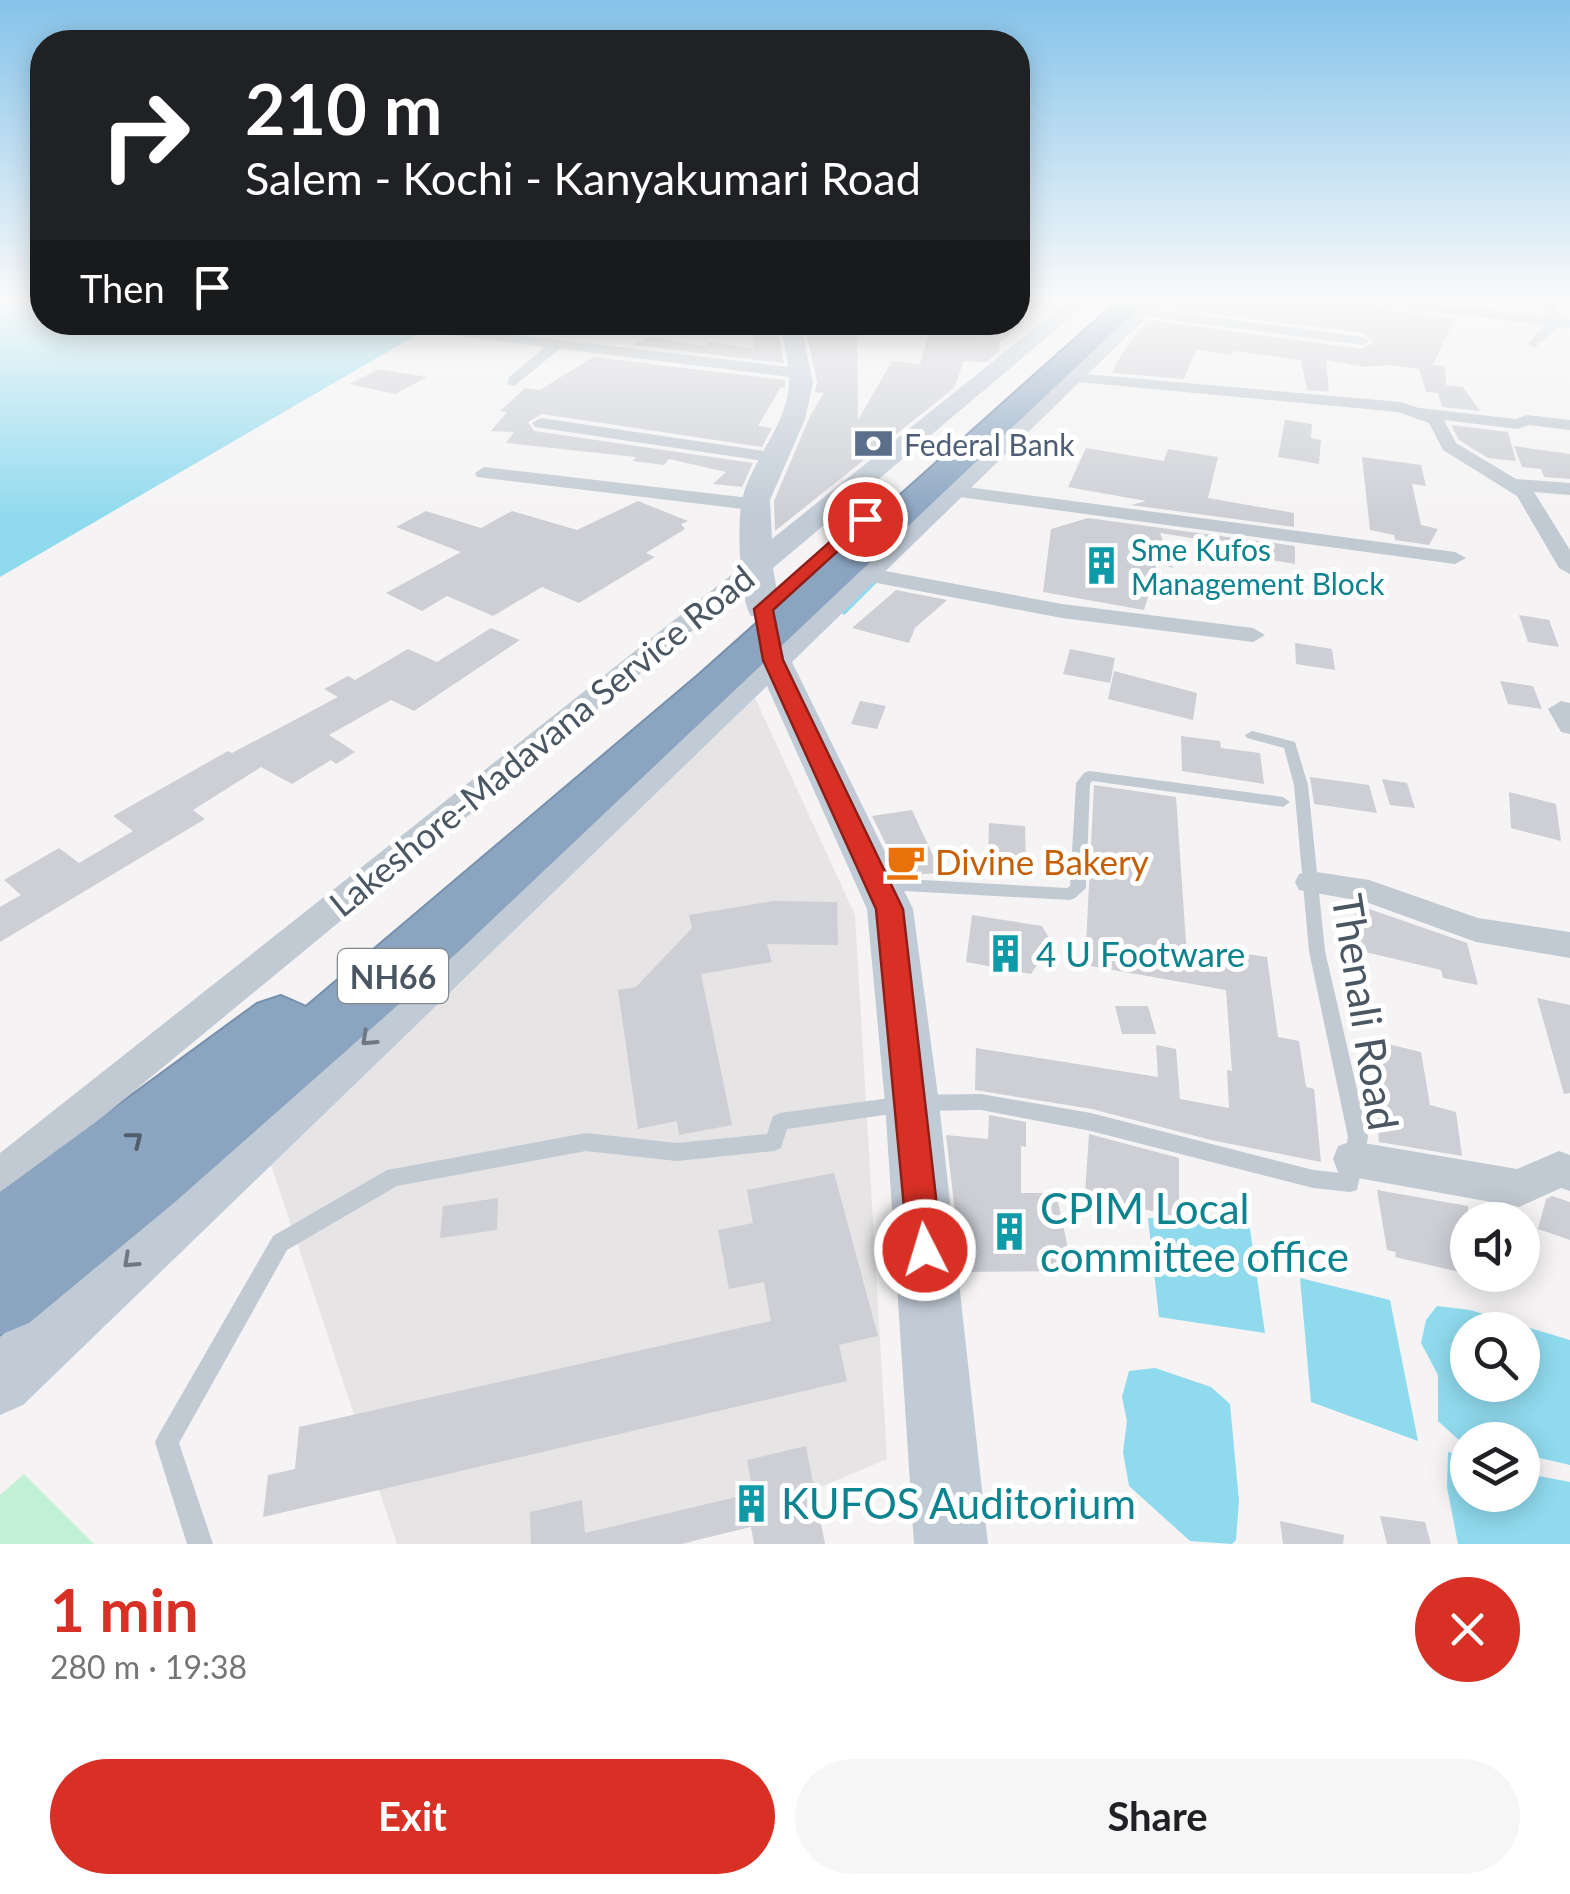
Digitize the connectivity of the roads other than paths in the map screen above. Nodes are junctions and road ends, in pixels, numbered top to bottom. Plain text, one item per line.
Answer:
1 (523, 373) edge
2 (798, 373) edge
3 (1008, 373) edge
4 (1053, 373) edge
5 (1078, 373) edge
6 (1074, 378) junction
7 (514, 381) dead end
8 (1423, 412) junction
9 (541, 423) dead end
10 (1570, 425) edge
11 (777, 458) junction
12 (484, 473) dead end
13 (1511, 484) junction
14 (1570, 489) edge
15 (952, 490) junction
16 (757, 498) junction
17 (1455, 558) dead end
18 (1569, 565) edge
19 (864, 574) junction
20 (765, 618) junction
21 (1253, 636) dead end
22 (1252, 735) dead end
23 (1283, 802) dead end
24 (1310, 882) junction
25 (878, 884) junction
26 (1570, 944) edge
27 (912, 1103) junction
28 (1352, 1159) junction
29 (1570, 1172) edge
30 (0, 1177) edge
31 (0, 1239) edge
32 (0, 1294) edge
33 (0, 1382) edge
34 (200, 1544) edge
35 (951, 1544) edge

1 - 7 street
2 - 11 street
3 - 20 street, Lakeshore-Madavana Service Road
4 - 20 highway, NH66
5 - 6 street, Lakeshore-Madavana Service Road
6 - 8 street
6 - 15 street, Lakeshore-Madavana Service Road
8 - 10 street
8 - 13 street
9 - 11 street
11 - 16 street
12 - 16 street
13 - 14 street
13 - 18 street
15 - 17 street
15 - 19 street, Lakeshore-Madavana Service Road
16 - 20 street
19 - 20 street, Lakeshore-Madavana Service Road
19 - 21 street
20 - 25 street
20 - 30 street, Lakeshore-Madavana Service Road
31 -> 20 highway, NH66
20 - 32 highway, NH66
20 -> 33 street, Lakeshore-Madavana Service Road
22 - 24 lane, Thenali Road
23 - 25 lane
24 - 26 street
24 - 28 lane, Thenali Road
25 - 27 street
27 - 28 lane, Thenali Road
27 - 34 lane
27 - 35 street
28 - 29 street

